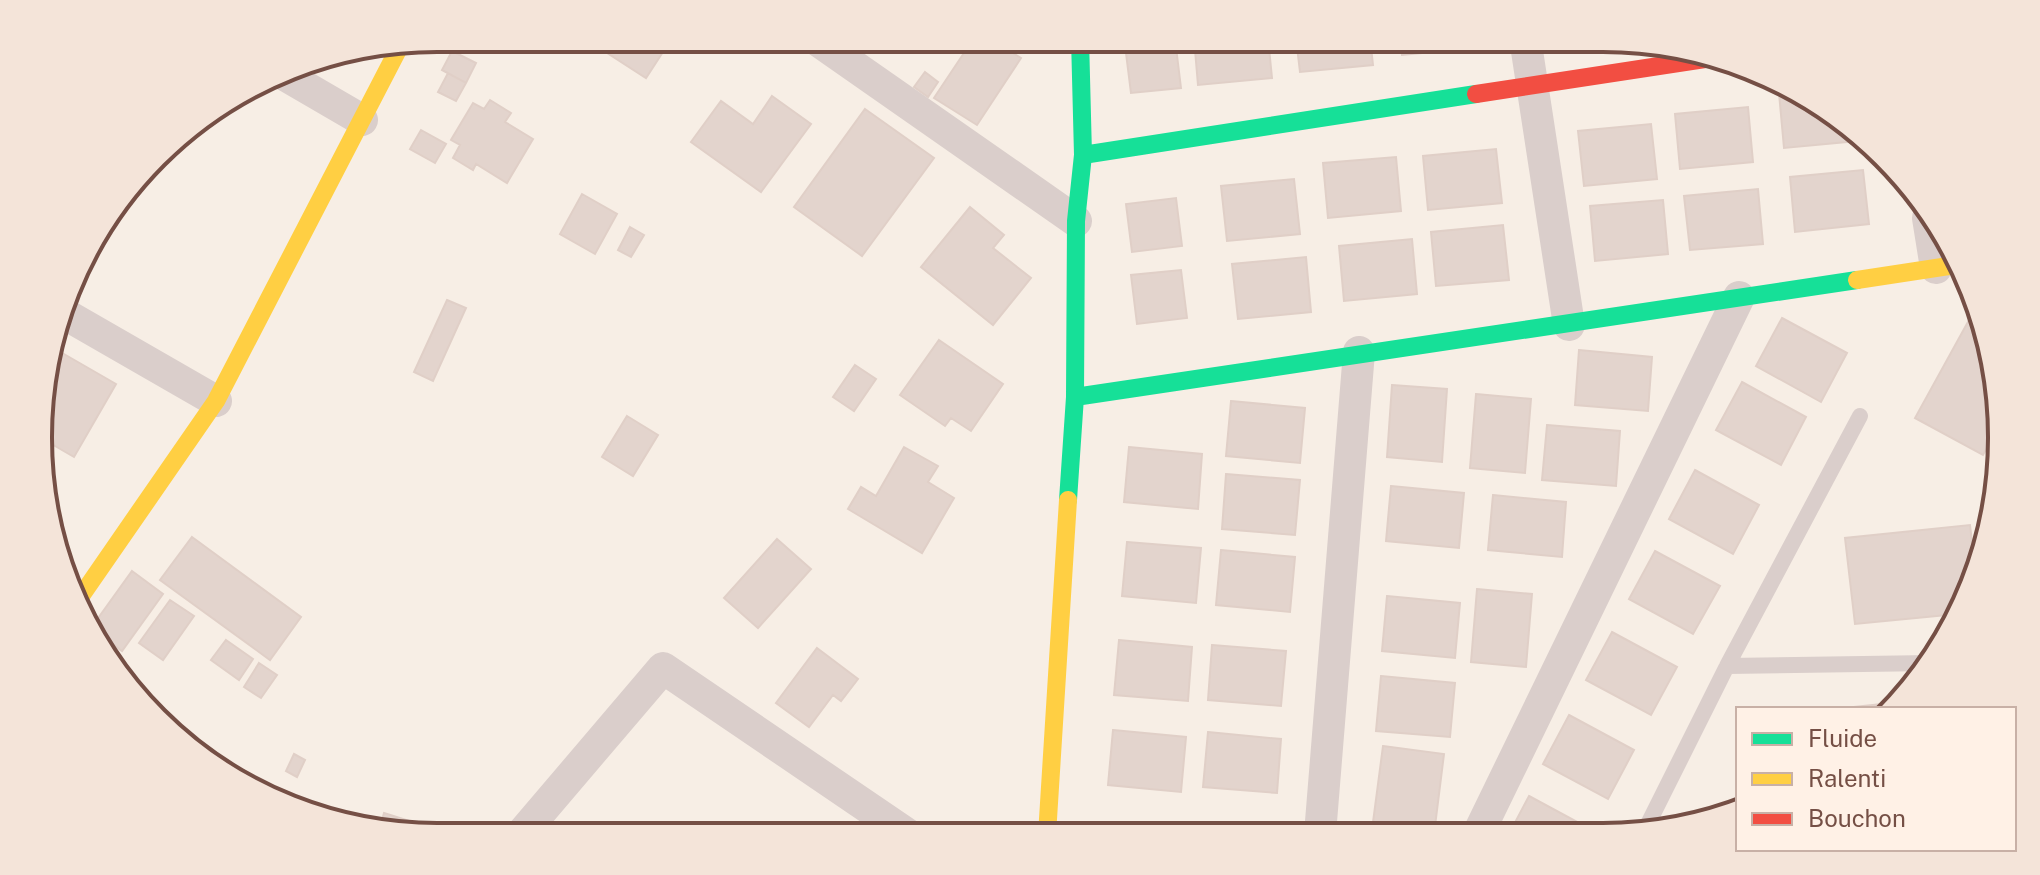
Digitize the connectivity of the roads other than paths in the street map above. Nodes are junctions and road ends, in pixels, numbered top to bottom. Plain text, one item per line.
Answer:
1 (834, 52) edge
2 (1080, 52) edge
3 (1527, 52) edge
4 (396, 54) edge
5 (1688, 62) edge
6 (293, 80) edge
7 (1533, 86) junction
8 (362, 120) junction
9 (1083, 155) junction
10 (1076, 221) junction
11 (1948, 266) edge
12 (1739, 297) junction
13 (71, 318) edge
14 (1569, 325) junction
15 (1359, 352) junction
16 (1075, 397) junction
17 (216, 401) junction
18 (1860, 416) dead end
19 (84, 592) edge
20 (1915, 663) edge
21 (1727, 666) junction
22 (1650, 820) edge
23 (531, 823) edge
24 (891, 823) edge
25 (1048, 823) edge
26 (1321, 823) edge
27 (1483, 823) edge

1 - 10 street
2 - 9 street
3 - 7 street
4 - 8 street
5 - 7 street
6 - 8 street
7 - 9 street
7 - 14 street
8 - 17 street
9 - 10 street
10 - 16 street
11 - 12 street
12 - 14 street
12 - 27 street
13 - 17 street
14 - 15 street
15 - 16 street
15 - 26 street
16 - 25 street
17 - 19 street
18 - 21 lane
20 - 21 lane
21 - 22 lane
23 - 24 street

